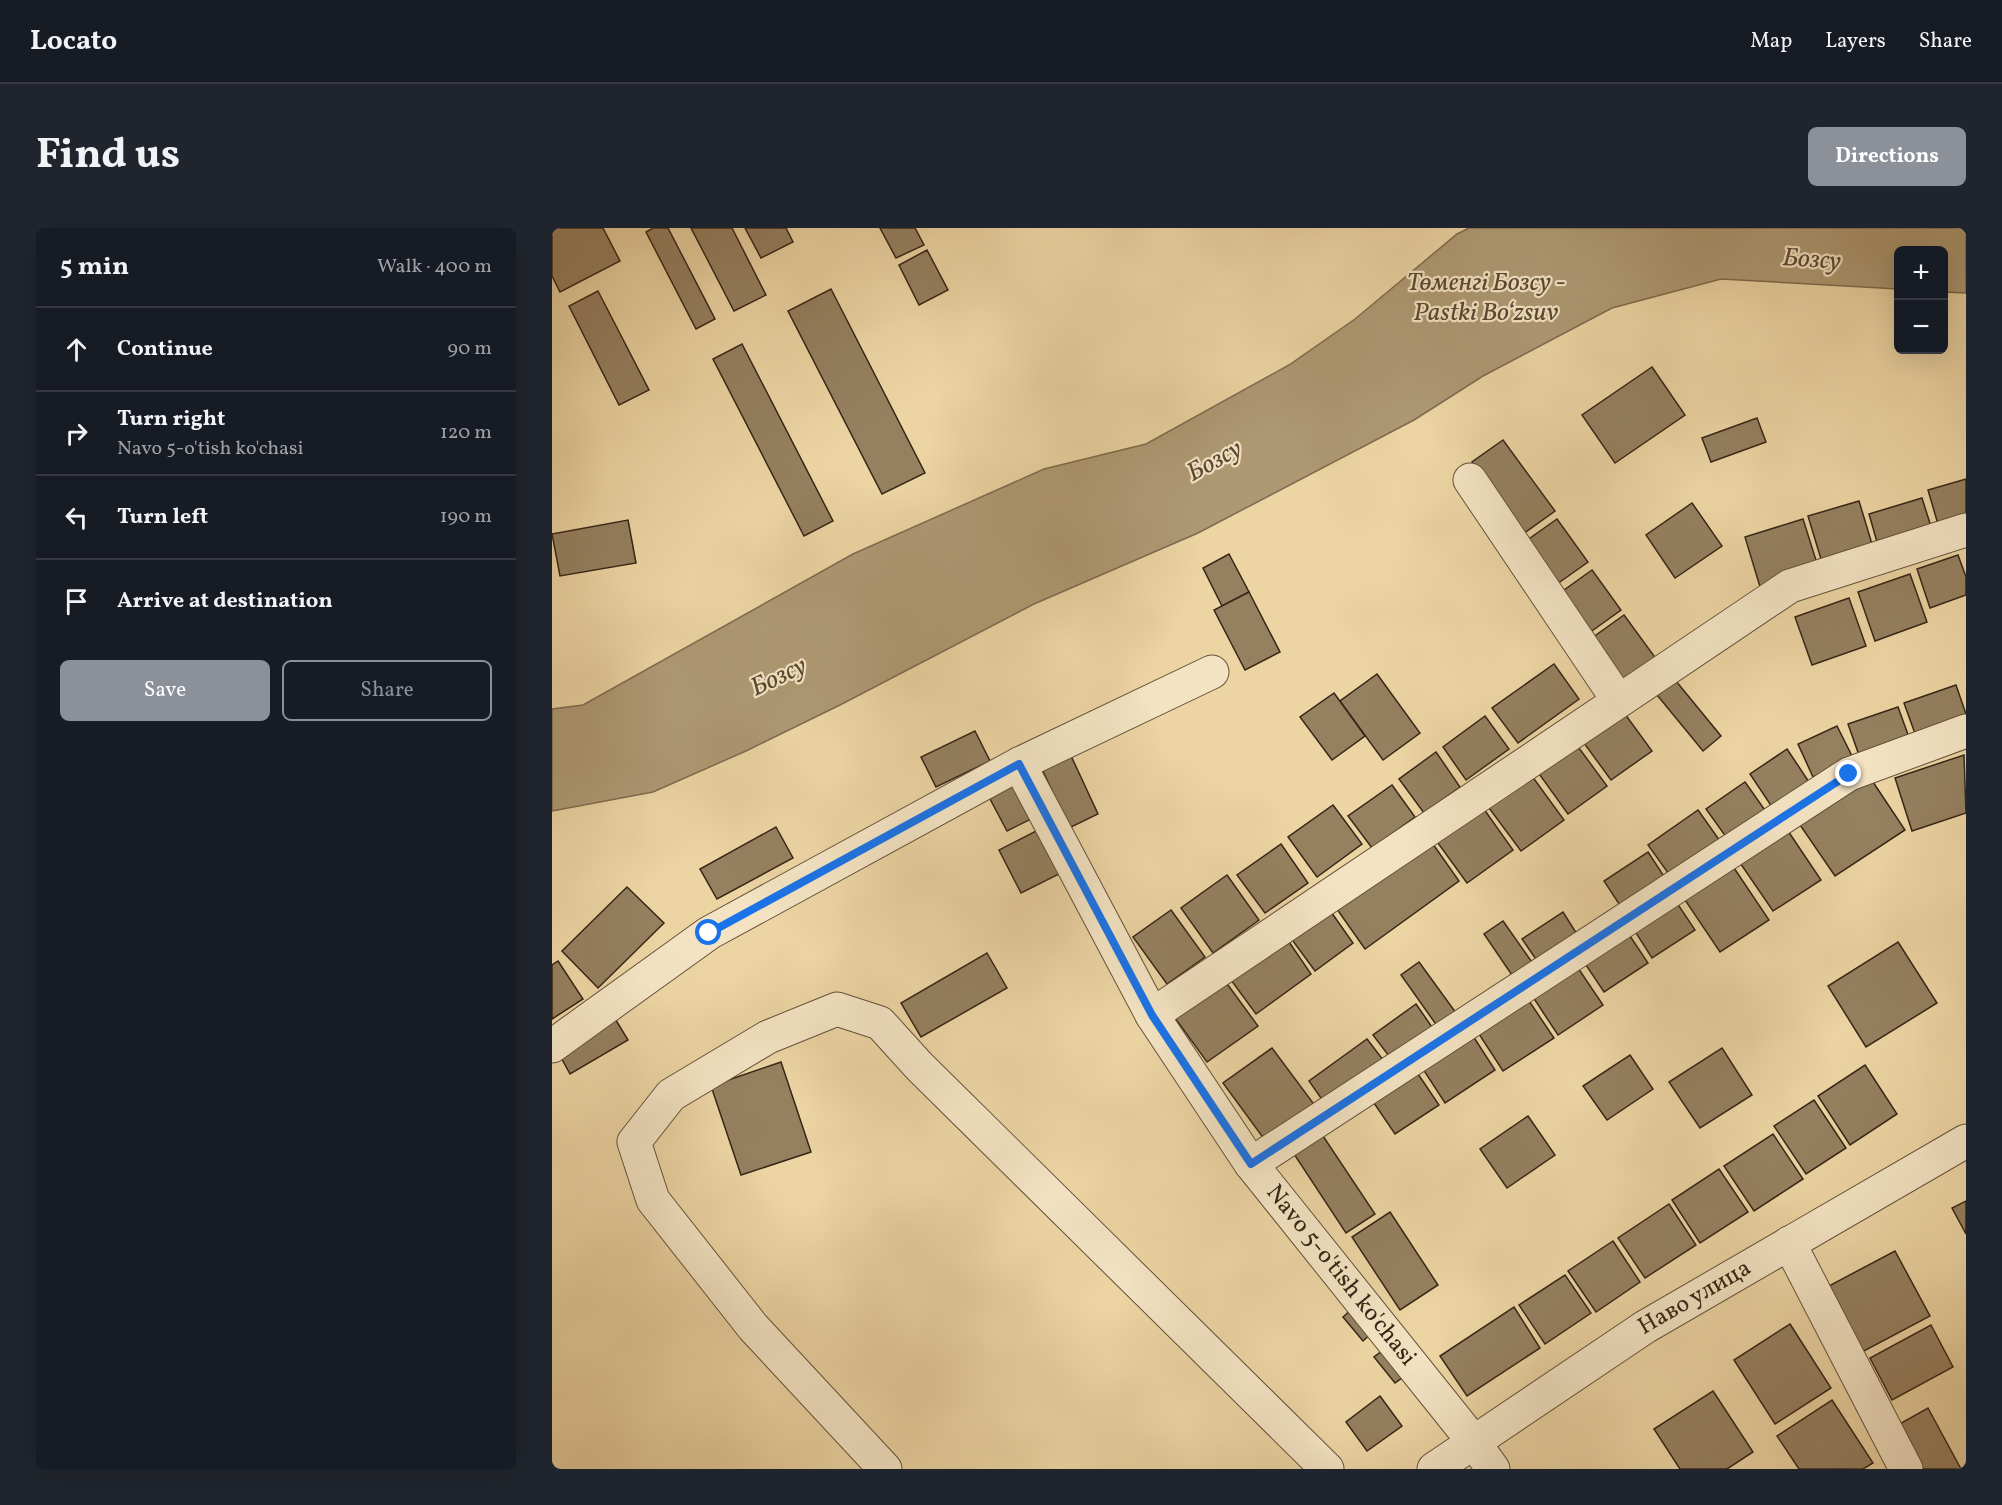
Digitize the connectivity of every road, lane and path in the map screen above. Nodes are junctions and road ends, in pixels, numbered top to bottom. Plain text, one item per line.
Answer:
1 (1470, 480) dead end
2 (1966, 530) edge
3 (1212, 672) dead end
4 (1618, 700) junction
5 (1966, 731) edge
6 (1019, 764) junction
7 (1152, 1015) junction
8 (552, 1046) edge
9 (1966, 1141) edge
10 (1251, 1164) junction
11 (1789, 1243) junction
12 (1473, 1441) junction
13 (885, 1469) edge
14 (1328, 1469) edge
15 (1434, 1469) edge
16 (1493, 1469) edge
17 (1906, 1469) edge

1 - 4 street
2 - 4 street
3 - 6 street
4 - 7 street
5 - 10 street
6 - 7 street, Navo 5-o'tish ko'chasi
6 - 8 street
7 - 10 street, Navo 5-o'tish ko'chasi
9 - 11 street, Наво улица
10 - 12 street, Navo 5-o'tish ko'chasi
11 - 12 street, Наво улица
11 - 17 street
12 - 15 street, Наво улица
12 - 16 street, Navo 5-o'tish ko'chasi
13 - 14 street

